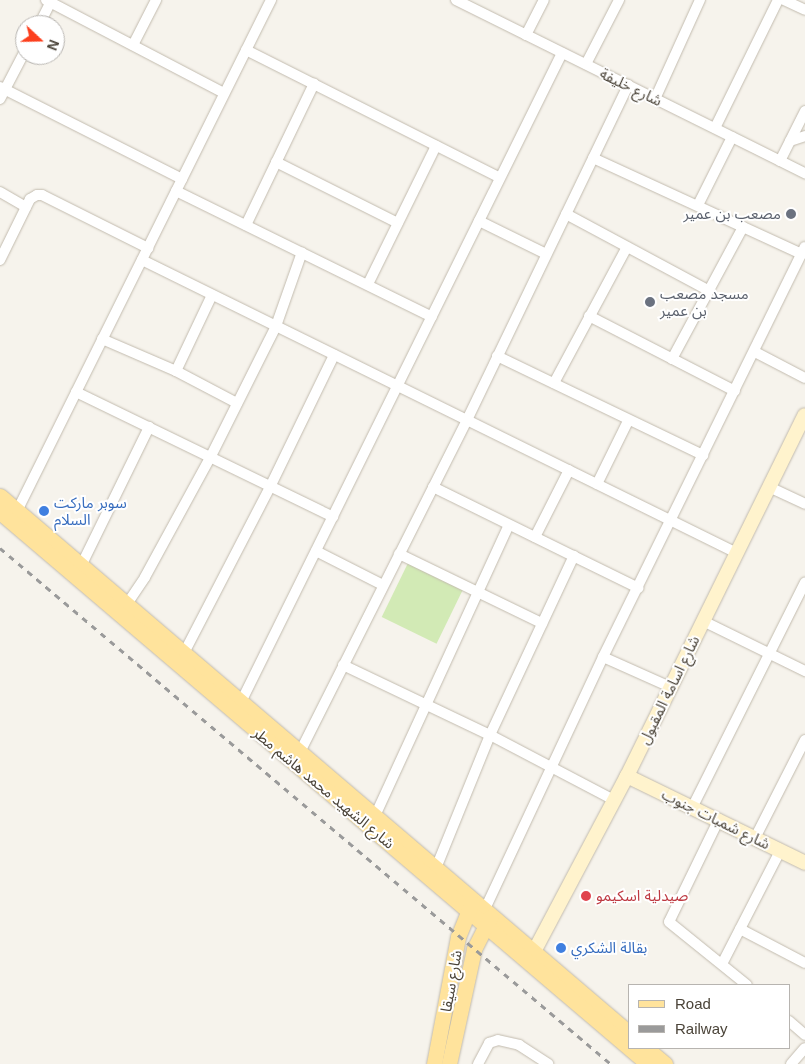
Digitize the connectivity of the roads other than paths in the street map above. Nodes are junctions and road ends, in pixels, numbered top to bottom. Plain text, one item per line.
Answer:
1 (156, 0) edge
2 (271, 0) edge
3 (456, 0) edge
4 (544, 0) edge
5 (619, 0) edge
6 (700, 0) edge
7 (778, 0) edge
8 (784, 0) edge
9 (49, 1) edge
10 (805, 10) edge
11 (43, 15) edge
12 (526, 35) junction
13 (133, 45) junction
14 (246, 50) junction
15 (562, 52) junction
16 (586, 64) junction
17 (17, 65) edge
18 (314, 84) junction
19 (628, 85) junction
20 (3, 88) edge
21 (224, 93) junction
22 (0, 99) edge
23 (655, 99) junction
24 (805, 111) edge
25 (715, 128) junction
26 (805, 136) edge
27 (732, 137) junction
28 (790, 141) junction
29 (436, 146) junction
30 (592, 158) junction
31 (780, 161) junction
32 (276, 162) junction
33 (805, 173) edge
34 (500, 178) junction
35 (182, 179) junction
36 (176, 191) junction
37 (0, 192) edge
38 (698, 205) junction
39 (26, 207) junction
40 (566, 214) junction
41 (479, 221) junction
42 (398, 223) junction
43 (246, 225) junction
44 (743, 227) junction
45 (628, 247) junction
46 (148, 248) junction
47 (803, 250) edge
48 (302, 252) junction
49 (546, 254) junction
50 (0, 260) edge
51 (142, 260) junction
52 (368, 284) junction
53 (708, 290) junction
54 (212, 295) junction
55 (432, 316) junction
56 (589, 316) junction
57 (276, 326) junction
58 (102, 339) junction
59 (755, 352) junction
60 (334, 355) junction
61 (497, 356) junction
62 (672, 359) junction
63 (176, 371) junction
64 (805, 378) edge
65 (554, 383) junction
66 (398, 386) junction
67 (735, 391) junction
68 (76, 392) junction
69 (237, 403) junction
70 (805, 415) edge
71 (467, 420) junction
72 (628, 421) junction
73 (149, 427) junction
74 (703, 455) junction
75 (210, 458) junction
76 (569, 470) junction
77 (597, 484) junction
78 (270, 487) junction
79 (433, 487) junction
80 (769, 487) junction
81 (0, 496) edge
82 (805, 504) edge
83 (17, 511) junction
84 (0, 512) edge
85 (333, 517) junction
86 (672, 520) junction
87 (509, 525) junction
88 (535, 537) junction
89 (316, 551) junction
90 (737, 553) junction
91 (399, 554) junction
92 (574, 556) junction
93 (81, 566) junction
94 (805, 582) edge
95 (383, 585) junction
96 (638, 588) junction
97 (477, 591) junction
98 (126, 604) junction
99 (703, 621) junction
100 (542, 623) junction
101 (184, 653) junction
102 (768, 653) junction
103 (603, 657) junction
104 (343, 666) junction
105 (805, 671) edge
106 (670, 687) junction
107 (241, 702) junction
108 (425, 705) junction
109 (490, 735) junction
110 (805, 740) edge
111 (300, 752) junction
112 (554, 767) junction
113 (626, 776) junction
114 (614, 800) junction
115 (693, 806) junction
116 (375, 816) junction
117 (719, 819) junction
118 (755, 838) junction
119 (780, 850) junction
120 (805, 863) edge
121 (436, 868) junction
122 (471, 905) junction
123 (487, 916) junction
124 (740, 930) junction
125 (532, 957) junction
126 (805, 963) edge
127 (722, 964) junction
128 (745, 984) edge
129 (790, 1022) edge
130 (628, 1032) edge
131 (805, 1035) edge
132 (628, 1046) edge
133 (805, 1048) edge
134 (632, 1049) edge
135 (647, 1049) edge
136 (434, 1064) edge
137 (449, 1064) edge
138 (478, 1064) edge
139 (548, 1064) edge
140 (648, 1064) edge
141 (666, 1064) edge
142 (791, 1064) edge

1 - 13 street
2 - 14 street
3 - 12 street, شارع خليفة
4 - 12 street
5 - 16 street
6 - 23 street
7 - 25 street
8 - 10 street
9 - 11 street
9 - 13 street
12 - 15 street, شارع خليفة
13 - 21 street
14 - 18 street
14 - 21 street
15 - 16 street, شارع خليفة
15 - 34 street
16 - 19 street, شارع خليفة
17 - 20 street
18 - 29 street
18 - 32 street
19 - 23 street, شارع خليفة
19 - 30 street
20 - 22 street
20 - 35 street
21 - 35 street
23 - 25 street, شارع خليفة
24 - 28 street
25 - 27 street, شارع خليفة
26 - 28 street
27 - 31 street, شارع خليفة
27 - 38 street
28 - 31 street
29 - 34 street
29 - 42 street
30 - 38 street
30 - 40 street
31 - 33 street, شارع خليفة
32 - 42 street
32 - 43 street
34 - 41 street
35 - 36 street
36 - 43 street
36 - 46 street
37 - 39 street
38 - 44 street
39 - 46 street
39 - 50 street
40 - 45 street
40 - 49 street
41 - 49 street
41 - 55 street
42 - 52 street
43 - 48 street
44 - 47 street
44 - 53 street
45 - 53 street
45 - 56 street
46 - 51 street
47 - 59 street
48 - 52 street
48 - 57 street
49 - 61 street
51 - 54 street
51 - 58 street
52 - 55 street
53 - 62 street
54 - 57 street
54 - 63 street
55 - 66 street
56 - 62 street
56 - 65 street
57 - 60 street
57 - 69 street
58 - 63 street
58 - 68 street
59 - 64 street
59 - 67 street
60 - 66 street
60 - 78 street
61 - 65 street
61 - 71 street
62 - 67 street
63 - 69 street
65 - 72 street
66 - 71 street
66 - 85 street
67 - 74 street
68 - 73 street
68 - 83 street
69 - 75 street
70 - 80 street, شارع اسامة المقبول
71 - 76 street
71 - 79 street
72 - 74 street
72 - 77 street
73 - 75 street
73 - 93 street
74 - 86 street
75 - 78 street
75 - 98 street
76 - 77 street
76 - 88 street
77 - 86 street
78 - 85 street
78 - 101 street
79 - 87 street
79 - 91 street
80 - 82 street
80 - 90 street, شارع اسامة المقبول
81 - 83 main road, شارع الشهيد محمد هاشم مطر
83 - 93 main road, شارع الشهيد محمد هاشم مطر
84 - 122 main road, شارع الشهيد محمد هاشم مطر
85 - 89 street
86 - 90 street
86 - 96 street
87 - 88 street
87 - 97 street
88 - 92 street
89 - 95 street
89 - 107 street
90 - 99 street, شارع اسامة المقبول
91 - 95 street
91 - 97 street
92 - 96 street
92 - 100 street
93 - 98 main road, شارع الشهيد محمد هاشم مطر
94 - 102 street
95 - 104 street
96 - 103 street
97 - 100 street
97 - 108 street
98 - 101 main road, شارع الشهيد محمد هاشم مطر
99 - 102 street
99 - 106 street, شارع اسامة المقبول
100 - 109 street
101 - 107 main road, شارع الشهيد محمد هاشم مطر
102 - 105 street
102 - 115 street
103 - 106 street
103 - 112 street
104 - 108 street
104 - 111 street
106 - 113 street, شارع اسامة المقبول
107 - 111 main road, شارع الشهيد محمد هاشم مطر
108 - 109 street
108 - 116 street
109 - 112 street
109 - 121 street
110 - 118 street
111 - 116 main road, شارع الشهيد محمد هاشم مطر
112 - 114 street
112 - 123 street
113 - 114 street, شارع اسامة المقبول
113 - 115 street, شارع شمبات جنوب
114 - 125 street, شارع اسامة المقبول
115 - 117 street, شارع شمبات جنوب
116 - 121 main road, شارع الشهيد محمد هاشم مطر
117 - 118 street, شارع شمبات جنوب
117 - 127 street
118 - 119 street, شارع شمبات جنوب
119 - 120 street, شارع شمبات جنوب
119 - 124 street
121 - 122 main road, شارع الشهيد محمد هاشم مطر
122 - 123 main road, شارع الشهيد محمد هاشم مطر
122 - 136 main road, شارع سيقا
123 - 125 main road, شارع الشهيد محمد هاشم مطر
123 - 137 main road, شارع سيقا
124 - 126 street
124 - 127 street
125 - 130 main road, شارع الشهيد محمد هاشم مطر
125 - 132 main road, شارع الشهيد محمد هاشم مطر
127 - 128 street
129 - 131 street
133 - 142 street
134 - 140 main road, شارع الشهيد محمد هاشم مطر
135 - 141 main road
138 - 139 street

